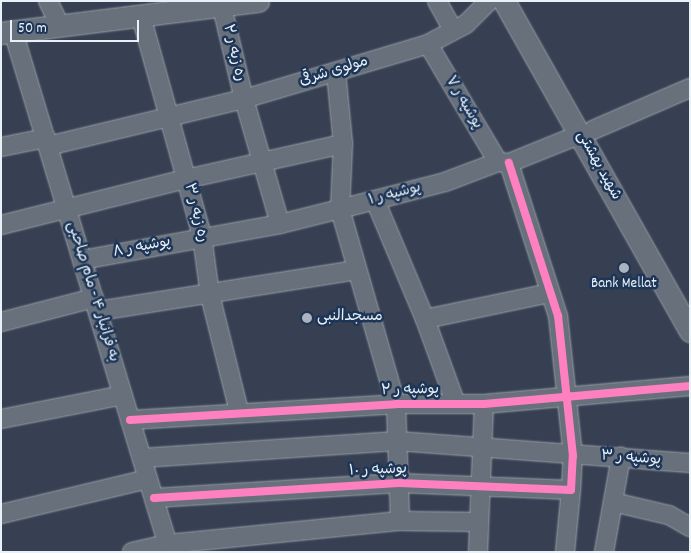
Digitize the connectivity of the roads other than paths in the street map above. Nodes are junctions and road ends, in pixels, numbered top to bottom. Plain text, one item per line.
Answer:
1 (48, 1) edge
2 (258, 1) edge
3 (436, 1) edge
4 (489, 1) edge
5 (504, 1) edge
6 (520, 1) edge
7 (186, 6) edge
8 (222, 7) junction
9 (141, 16) junction
10 (60, 26) junction
11 (453, 30) junction
12 (7, 32) edge
13 (428, 44) junction
14 (336, 72) junction
15 (690, 88) edge
16 (244, 98) junction
17 (168, 119) junction
18 (587, 132) junction
19 (47, 142) junction
20 (343, 144) junction
21 (1, 147) edge
22 (504, 162) junction
23 (262, 163) junction
24 (186, 178) junction
25 (375, 200) junction
26 (67, 208) junction
27 (340, 209) junction
28 (280, 224) junction
29 (1, 226) edge
30 (202, 236) junction
31 (82, 260) junction
32 (357, 270) junction
33 (550, 293) junction
34 (210, 295) junction
35 (96, 305) junction
36 (690, 307) edge
37 (426, 318) junction
38 (1, 322) edge
39 (690, 331) edge
40 (690, 386) edge
41 (123, 395) junction
42 (566, 398) junction
43 (396, 404) junction
44 (456, 404) junction
45 (484, 404) junction
46 (239, 411) junction
47 (1, 419) edge
48 (130, 420) junction
49 (397, 441) junction
50 (481, 445) junction
51 (573, 456) junction
52 (621, 457) junction
53 (142, 458) junction
54 (690, 464) edge
55 (148, 479) junction
56 (399, 483) junction
57 (481, 485) junction
58 (571, 490) junction
59 (154, 498) junction
60 (613, 502) junction
61 (1, 514) edge
62 (400, 521) junction
63 (479, 522) junction
64 (690, 527) edge
65 (169, 548) edge
66 (132, 552) edge
67 (478, 552) edge
68 (565, 552) edge
69 (604, 552) edge

1 - 10 street
2 - 8 main road
3 - 11 street
4 - 11 street, مولوی شرقی
5 - 18 main road, شهید بهشتی
6 - 18 main road, شهید بهشتی
7 - 8 main road
7 - 9 main road
8 - 16 street, ره زبه ر ۲
9 - 10 main road
9 - 17 street, ره زبه ر ۳
10 - 12 main road
11 - 13 street, مولوی شرقی
12 - 19 street, به فرانبار ۴ - مام صاحبی
13 - 14 street, مولوی شرقی
13 - 22 street, پوشپه ر ۷
14 - 16 street, مولوی شرقی
14 - 20 street
15 - 18 street, ۱ پوشپه ر
16 - 17 street, مولوی شرقی
16 - 23 street, ره زبه ر ۲
17 - 19 street
17 - 24 street, ره زبه ر ۳
18 - 22 street, ۱ پوشپه ر
18 - 36 main road, شهید بهشتی
18 - 39 main road, شهید بهشتی
19 - 21 street
19 - 26 street, به فرانبار ۴ - مام صاحبی
20 - 23 street
20 - 27 street
22 - 25 street, ۱ پوشپه ر
22 - 33 street, پوشپه ر ۷
23 - 24 street
23 - 28 street, ره زبه ر ۲
24 - 26 street
24 - 30 street, ره زبه ر ۳
25 - 27 street, ۱ پوشپه ر
25 - 37 street
26 - 29 street
26 - 31 street, به فرانبار ۴ - مام صاحبی
27 - 28 street, ۱ پوشپه ر
27 - 32 street
28 - 30 street, ۱ پوشپه ر
30 - 31 street, پوشپە ر ۸
30 - 34 street, ره زبه ر ۳
31 - 35 street, به فرانبار ۴ - مام صاحبی
32 - 34 street
32 - 43 street
33 - 37 street
33 - 42 street, پوشپه ر ۷
34 - 35 street
34 - 46 street, ره زبه ر ۳
35 - 38 street
35 - 41 street, به فرانبار ۴ - مام صاحبی
37 - 44 street
40 - 42 street, پوشپه ر ۲
41 - 47 street
41 - 48 street, به فرانبار ۴ - مام صاحبی
42 - 45 street, پوشپه ر ۲
42 - 51 street, پوشپه ر ۷
43 - 44 street, پوشپه ر ۲
43 - 46 street, پوشپه ر ۲
43 - 49 street
44 - 45 street, پوشپه ر ۲
45 - 50 street
46 - 48 street, پوشپه ر ۲
48 - 53 street, به فرانبار ۴ - مام صاحبی
49 - 50 street, پوشپه ر ۳
49 - 53 street, پوشپه ر ۳
49 - 56 street
50 - 51 street, پوشپه ر ۳
50 - 57 street
51 - 52 street, پوشپه ر ۳
51 - 58 street
52 - 54 street, پوشپه ر ۳
52 - 60 street
53 - 55 street, به فرانبار ۴ - مام صاحبی
55 - 59 street, به فرانبار ۴ - مام صاحبی
55 - 61 street
56 - 57 street, پوشپه ر ۱۰
56 - 59 street, پوشپه ر ۱۰
56 - 62 street
57 - 58 street, پوشپه ر ۱۰
57 - 63 street
58 - 68 street
59 - 65 street, به فرانبار ۴ - مام صاحبی
60 - 64 street
60 - 69 street
62 - 63 street
62 - 65 street
63 - 67 street
65 - 66 street

